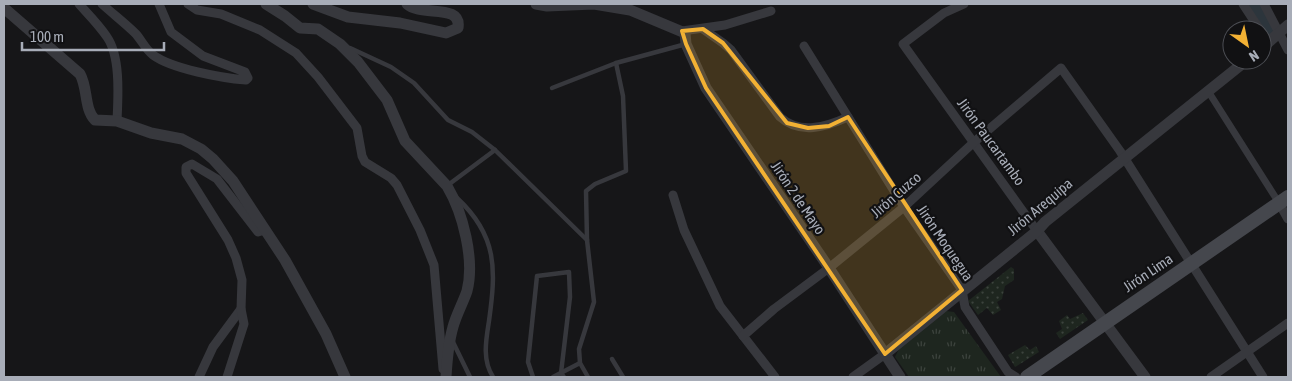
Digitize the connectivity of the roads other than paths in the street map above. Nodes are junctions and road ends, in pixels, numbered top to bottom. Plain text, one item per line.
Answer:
1 (79, 4) edge
2 (102, 4) edge
3 (159, 4) edge
4 (188, 4) edge
5 (266, 4) edge
6 (313, 4) edge
7 (407, 4) edge
8 (536, 4) edge
9 (964, 4) edge
10 (1243, 4) edge
11 (1264, 4) edge
12 (631, 7) edge
13 (4, 8) edge
14 (771, 11) dead end
15 (1254, 20) edge
16 (1288, 24) edge
17 (703, 29) junction
18 (682, 31) junction
19 (1278, 33) junction
20 (1272, 39) edge
21 (340, 44) junction
22 (686, 44) junction
23 (804, 46) dead end
24 (1288, 50) edge
25 (616, 62) junction
26 (1234, 70) edge
27 (552, 88) dead end
28 (1208, 91) junction
29 (848, 117) junction
30 (117, 121) junction
31 (973, 143) junction
32 (496, 150) junction
33 (1124, 158) junction
34 (449, 189) junction
35 (673, 195) dead end
36 (1284, 200) edge
37 (904, 207) junction
38 (1288, 219) edge
39 (265, 230) junction
40 (1037, 231) junction
41 (587, 240) junction
42 (1191, 264) junction
43 (828, 268) junction
44 (962, 290) junction
45 (241, 309) junction
46 (1106, 322) junction
47 (1288, 323) edge
48 (743, 336) junction
49 (451, 337) junction
50 (1247, 352) junction
51 (885, 354) junction
52 (612, 359) dead end
53 (580, 363) junction
54 (563, 375) edge
55 (199, 377) edge
56 (227, 377) edge
57 (344, 377) edge
58 (446, 377) edge
59 (470, 377) edge
60 (492, 377) edge
61 (533, 377) edge
62 (553, 377) edge
63 (588, 377) edge
64 (623, 377) edge
65 (775, 377) edge
66 (853, 377) edge
67 (900, 377) edge
68 (1016, 377) edge
69 (1027, 377) edge
70 (1145, 377) edge
71 (1211, 377) edge
72 (1264, 377) edge

1 - 30 street
2 - 3 street
4 - 58 street
5 - 21 street
6 - 7 street
8 - 12 street
9 - 31 street, Jirón Paucartambo
10 - 15 street
11 - 19 street
12 - 18 street
13 - 30 street
14 - 17 street
16 - 19 street
17 - 18 street
17 - 29 street
18 - 22 street, Jirón 2 de Mayo
19 - 20 street
19 - 24 street
21 - 32 lane
21 - 34 street
22 - 25 lane
22 - 43 street, Jirón 2 de Mayo
23 - 29 street, Jirón Moquegua
25 - 27 lane
25 - 41 lane
26 - 28 street, Jirón Arequipa
28 - 33 street, Jirón Arequipa
28 - 36 street
29 - 37 street, Jirón Moquegua
30 - 39 street
31 - 33 street, Jirón Cuzco
31 - 37 street, Jirón Cuzco
31 - 40 street, Jirón Paucartambo
32 - 34 lane
32 - 41 lane
33 - 40 street, Jirón Arequipa
33 - 42 street
34 - 49 street
34 - 60 lane
35 - 48 street
36 - 38 street
36 - 42 main road, Jirón Lima
37 - 43 street, Jirón Cuzco
37 - 44 street, Jirón Moquegua
39 - 45 street
39 - 57 street
40 - 44 street, Jirón Arequipa
40 - 46 street, Jirón Paucartambo
41 - 53 lane
42 - 46 main road, Jirón Lima
42 - 50 street
43 - 48 street, Jirón Cuzco
43 - 51 street, Jirón 2 de Mayo
44 - 51 street, Jirón Arequipa
44 - 68 street, Jirón Moquegua
45 - 55 street
45 - 56 street
46 - 69 main road, Jirón Lima
46 - 70 street, Jirón Paucartambo
47 - 50 street
48 - 65 street
49 - 58 street
49 - 59 lane
50 - 71 street
50 - 72 street
51 - 66 street, Jirón Arequipa
51 - 67 street, Jirón 2 de Mayo
52 - 64 lane
53 - 54 lane
53 - 63 lane
54 - 61 lane
54 - 62 lane

